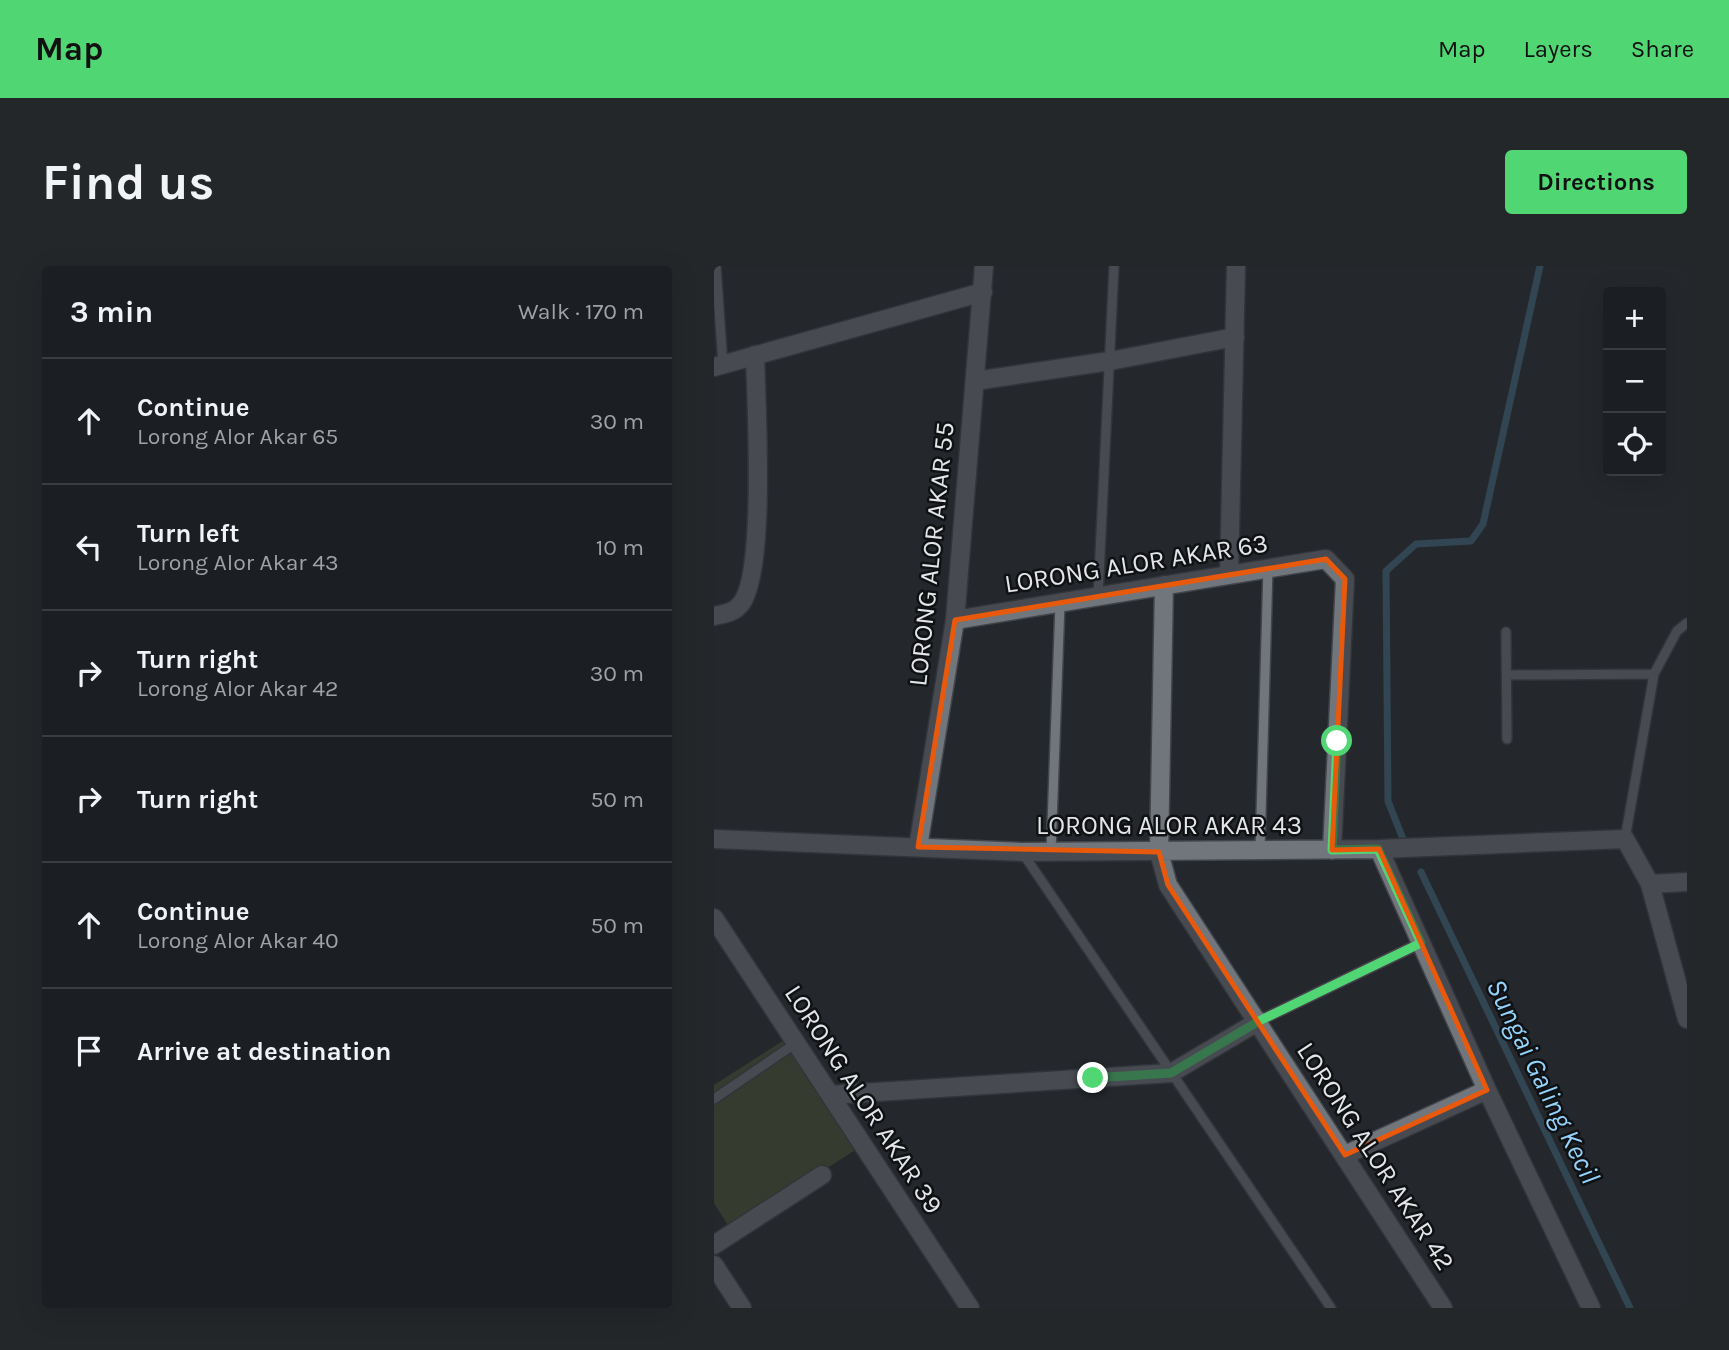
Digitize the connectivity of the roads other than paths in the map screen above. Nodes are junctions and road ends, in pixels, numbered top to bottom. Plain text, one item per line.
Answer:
1 (716, 266) edge
2 (984, 266) edge
3 (1114, 266) edge
4 (1237, 266) edge
5 (982, 292) junction
6 (1235, 337) junction
7 (755, 355) junction
8 (1110, 361) junction
9 (718, 366) edge
10 (975, 381) junction
11 (1268, 568) junction
12 (1229, 575) junction
13 (1164, 585) junction
14 (1098, 596) junction
15 (1060, 603) junction
16 (714, 615) edge
17 (955, 620) junction
18 (1687, 622) edge
19 (1506, 632) dead end
20 (1654, 674) junction
21 (1507, 675) junction
22 (1507, 739) dead end
23 (714, 839) edge
24 (1625, 839) junction
25 (918, 847) junction
26 (1378, 849) junction
27 (1260, 850) junction
28 (1332, 850) junction
29 (1022, 852) junction
30 (1051, 852) junction
31 (1160, 852) junction
32 (1687, 881) edge
33 (1650, 884) junction
34 (714, 918) edge
35 (1421, 943) junction
36 (1687, 1019) edge
37 (1259, 1021) junction
38 (796, 1043) junction
39 (1171, 1073) junction
40 (1487, 1090) junction
41 (830, 1095) junction
42 (714, 1099) edge
43 (1345, 1155) junction
44 (822, 1175) dead end
45 (714, 1245) edge
46 (714, 1265) edge
47 (742, 1308) edge
48 (970, 1308) edge
49 (1331, 1308) edge
50 (1443, 1308) edge
51 (1591, 1308) edge

1 - 9 lane
2 - 5 street, LORONG ALOR AKAR 55
3 - 8 lane
4 - 6 street
5 - 7 street
5 - 10 street, LORONG ALOR AKAR 55
6 - 8 street
6 - 12 street
7 - 9 street
7 - 16 street
8 - 10 street
8 - 14 lane
10 - 17 street, LORONG ALOR AKAR 55
11 - 12 street, LORONG ALOR AKAR 63
11 - 27 lane
11 - 28 street, LORONG ALOR AKAR 63
12 - 13 street, LORONG ALOR AKAR 63
13 - 14 street, LORONG ALOR AKAR 63
13 - 31 street, LORONG ALOR AKAR 42
14 - 15 street, LORONG ALOR AKAR 63
15 - 17 street, LORONG ALOR AKAR 63
15 - 30 lane
17 - 25 street, LORONG ALOR AKAR 55
18 - 20 lane
19 - 21 lane
20 - 21 lane
20 - 24 lane
21 - 22 lane
23 - 25 street, LORONG ALOR AKAR 43
24 - 26 street, LORONG ALOR AKAR 43
24 - 33 street
25 - 29 street, LORONG ALOR AKAR 43
26 - 28 street, LORONG ALOR AKAR 43
26 - 35 street
27 - 28 street, LORONG ALOR AKAR 43
27 - 31 street, LORONG ALOR AKAR 43
29 - 30 street, LORONG ALOR AKAR 43
29 - 39 lane
30 - 31 street, LORONG ALOR AKAR 43
31 - 37 street, LORONG ALOR AKAR 42
32 - 33 street
33 - 36 street
34 - 38 street, LORONG ALOR AKAR 39
35 - 37 lane
35 - 40 street
37 - 39 street
37 - 43 street, LORONG ALOR AKAR 42
38 - 41 street, LORONG ALOR AKAR 39
38 - 42 lane
39 - 41 street
39 - 49 lane
40 - 43 street
40 - 51 street
41 - 48 street, LORONG ALOR AKAR 39
43 - 50 street, LORONG ALOR AKAR 42
44 - 45 street
46 - 47 street

